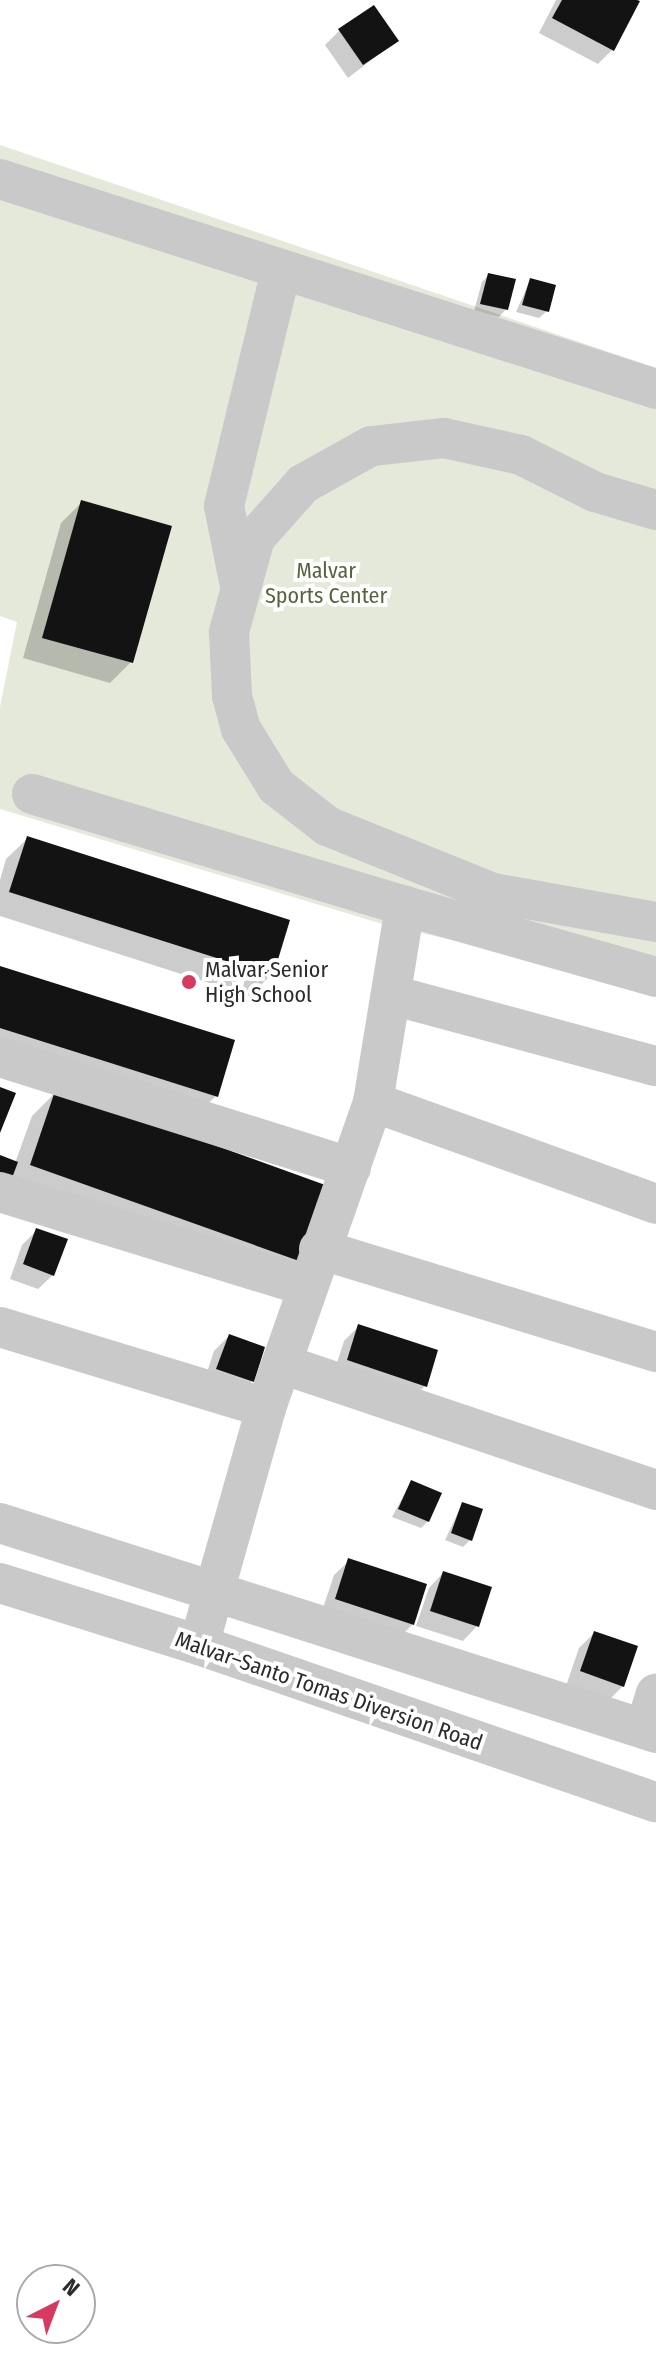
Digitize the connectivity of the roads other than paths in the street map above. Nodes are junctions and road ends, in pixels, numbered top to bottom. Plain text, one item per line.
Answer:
1 (0, 179) edge
2 (281, 270) junction
3 (656, 389) edge
4 (656, 510) edge
5 (239, 581) junction
6 (32, 794) dead end
7 (405, 906) junction
8 (656, 922) edge
9 (656, 977) edge
10 (392, 995) junction
11 (0, 1057) edge
12 (656, 1066) edge
13 (373, 1102) junction
14 (351, 1168) junction
15 (0, 1192) edge
16 (656, 1204) edge
17 (319, 1249) junction
18 (308, 1287) junction
19 (0, 1327) edge
20 (656, 1352) edge
21 (282, 1364) junction
22 (266, 1408) junction
23 (656, 1490) edge
24 (0, 1523) edge
25 (0, 1583) edge
26 (215, 1589) junction
27 (199, 1645) junction
28 (652, 1719) edge
29 (656, 1802) edge

1 - 2 street
2 - 3 street
2 - 5 street
4 - 5 street
5 - 8 street
6 - 7 street
7 - 9 street
7 - 10 street
10 - 12 street
10 - 13 street
11 - 14 street
13 - 14 street
13 - 16 street
14 - 17 street
15 - 18 street
17 - 18 street
17 - 20 street
18 - 21 street
19 - 22 street
21 - 22 street
21 - 23 street
22 - 26 street
24 - 26 street
25 - 27 street, Malvar–Santo Tomas Diversion Road
26 - 27 street
26 - 28 street
27 - 29 street, Malvar–Santo Tomas Diversion Road

